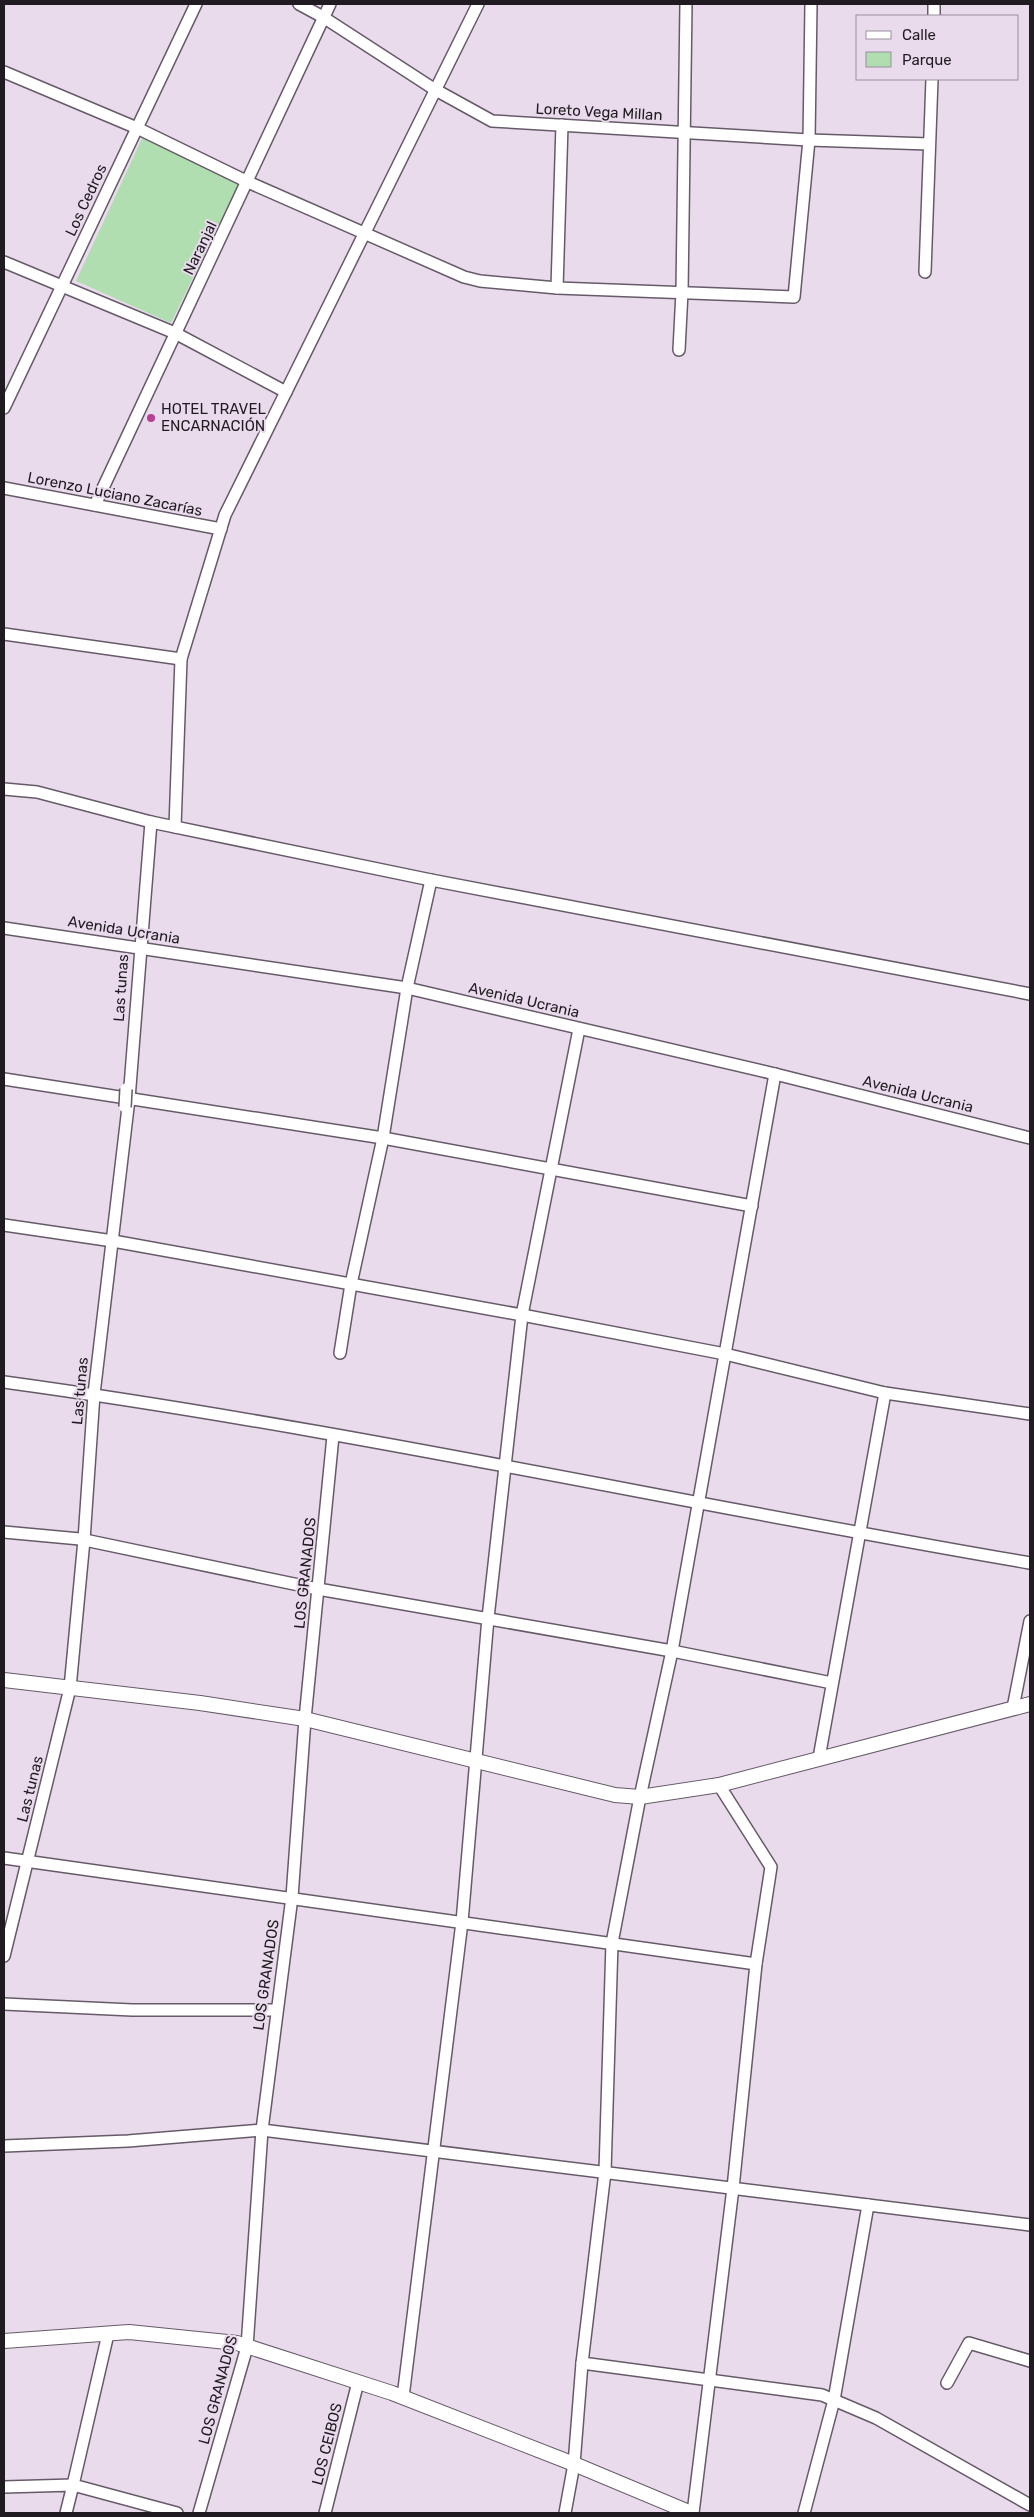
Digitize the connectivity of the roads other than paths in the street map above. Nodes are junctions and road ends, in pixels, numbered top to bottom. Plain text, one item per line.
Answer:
1 (196, 4) edge
2 (299, 4) edge
3 (330, 4) edge
4 (478, 4) edge
5 (686, 4) edge
6 (811, 4) edge
7 (323, 17) junction
8 (4, 72) edge
9 (932, 80) edge
10 (434, 90) junction
11 (562, 125) junction
12 (137, 128) junction
13 (682, 131) junction
14 (809, 140) junction
15 (929, 144) junction
16 (248, 182) junction
17 (364, 232) junction
18 (4, 262) edge
19 (925, 272) dead end
20 (62, 287) junction
21 (557, 288) junction
22 (682, 292) junction
23 (175, 334) junction
24 (679, 350) dead end
25 (286, 392) junction
26 (4, 408) edge
27 (4, 488) edge
28 (95, 505) junction
29 (221, 529) junction
30 (4, 634) edge
31 (181, 659) junction
32 (4, 789) edge
33 (151, 822) junction
34 (175, 827) junction
35 (431, 880) junction
36 (4, 928) edge
37 (139, 947) junction
38 (407, 988) junction
39 (1030, 994) edge
40 (579, 1029) junction
41 (775, 1074) junction
42 (4, 1079) edge
43 (127, 1098) junction
44 (383, 1138) junction
45 (1030, 1138) edge
46 (551, 1168) junction
47 (752, 1206) junction
48 (4, 1225) edge
49 (112, 1241) junction
50 (351, 1284) junction
51 (522, 1315) junction
52 (340, 1353) dead end
53 (725, 1354) junction
54 (4, 1382) edge
55 (885, 1393) junction
56 (94, 1394) junction
57 (1030, 1414) edge
58 (333, 1436) junction
59 (507, 1468) junction
60 (698, 1503) junction
61 (4, 1532) edge
62 (859, 1534) junction
63 (84, 1540) junction
64 (1030, 1563) edge
65 (318, 1589) junction
66 (488, 1618) junction
67 (1030, 1621) edge
68 (672, 1651) junction
69 (4, 1680) edge
70 (832, 1683) junction
71 (70, 1688) junction
72 (1030, 1704) edge
73 (1013, 1708) junction
74 (305, 1719) junction
75 (819, 1758) junction
76 (474, 1762) junction
77 (718, 1785) junction
78 (640, 1797) junction
79 (4, 1858) edge
80 (27, 1860) junction
81 (292, 1898) junction
82 (462, 1922) junction
83 (612, 1943) junction
84 (4, 1956) edge
85 (756, 1964) junction
86 (4, 2004) edge
87 (276, 2010) junction
88 (262, 2130) junction
89 (4, 2146) edge
90 (433, 2151) junction
91 (606, 2172) junction
92 (733, 2188) junction
93 (868, 2205) junction
94 (1030, 2225) edge
95 (108, 2334) junction
96 (4, 2341) edge
97 (247, 2347) junction
98 (1030, 2361) edge
99 (582, 2363) junction
100 (711, 2380) junction
101 (358, 2382) junction
102 (947, 2383) dead end
103 (403, 2397) junction
104 (834, 2400) junction
105 (574, 2464) junction
106 (73, 2485) junction
107 (4, 2488) edge
108 (1030, 2505) edge
109 (66, 2513) edge
110 (177, 2513) edge
111 (200, 2513) edge
112 (325, 2513) edge
113 (565, 2513) edge
114 (692, 2513) edge
115 (804, 2513) edge

1 - 12 street, Los Cedros
2 - 7 street, Loreto Vega Millan
3 - 7 street, Naranjal
4 - 10 street
5 - 13 street
6 - 14 street
7 - 10 street, Loreto Vega Millan
7 - 16 street, Naranjal
8 - 12 street
9 - 15 street
10 - 11 street, Loreto Vega Millan
10 - 17 street
11 - 13 street, Loreto Vega Millan
11 - 21 street
12 - 16 street
12 - 20 street, Los Cedros
13 - 14 street, Loreto Vega Millan
13 - 22 street
14 - 15 street, Loreto Vega Millan
14 - 22 street
15 - 19 street
16 - 17 street
16 - 23 street, Naranjal
17 - 21 street
17 - 25 street
18 - 20 street
20 - 23 street
20 - 26 street, Los Cedros
21 - 22 street
22 - 24 street
23 - 25 street
23 - 28 street, Naranjal
25 - 29 street
27 - 28 street, Lorenzo Luciano Zacarías
28 - 29 street, Lorenzo Luciano Zacarías
29 - 31 street
30 - 31 street
31 - 34 street
32 - 33 street
33 - 34 street
33 - 37 street, Las tunas
34 - 35 street
35 - 38 street
35 - 39 street
36 - 37 street, Avenida Ucrania
37 - 38 street, Avenida Ucrania
37 - 43 street, Las tunas
38 - 40 street, Avenida Ucrania
38 - 44 street
40 - 41 street, Avenida Ucrania
40 - 46 street
41 - 45 street, Avenida Ucrania
41 - 47 street
42 - 43 street
43 - 44 street
43 - 49 street, Las tunas
44 - 46 street
44 - 50 street
46 - 47 street
46 - 51 street
47 - 53 street
48 - 49 street
49 - 50 street
49 - 56 street, Las tunas
50 - 51 street
50 - 52 street
51 - 53 street
51 - 59 street
53 - 55 street
53 - 60 street
54 - 56 street
55 - 57 street
55 - 62 street
56 - 58 street
56 - 63 street, Las tunas
58 - 59 street
58 - 65 street, LOS GRANADOS
59 - 60 street
59 - 66 street
60 - 62 street
60 - 68 street
61 - 63 street
62 - 64 street
62 - 70 street
63 - 65 street
63 - 71 street, Las tunas
65 - 66 street
65 - 74 street, LOS GRANADOS
66 - 68 street
66 - 76 street
67 - 73 street
68 - 70 street
68 - 78 street
69 - 71 street
70 - 75 street
71 - 74 street
71 - 80 street, Las tunas
72 - 73 street
73 - 75 street
74 - 76 street
74 - 81 street, LOS GRANADOS
75 - 77 street
76 - 78 street
76 - 82 street
77 - 78 street
77 - 85 street
78 - 83 street
79 - 80 street
80 - 81 street
80 - 84 street, Las tunas
81 - 82 street
81 - 87 street, LOS GRANADOS
82 - 83 street
82 - 90 street
83 - 85 street
83 - 91 street
85 - 92 street
86 - 87 street
87 - 88 street, LOS GRANADOS
88 - 89 street
88 - 90 street
88 - 97 street, LOS GRANADOS
90 - 91 street
90 - 103 street
91 - 92 street
91 - 99 street
92 - 93 street
92 - 100 street
93 - 94 street
93 - 104 street
95 - 96 street
95 - 97 street
95 - 106 street
97 - 101 street
97 - 111 street, LOS GRANADOS
98 - 102 street
99 - 100 street
99 - 105 street
100 - 104 street
100 - 114 street
101 - 103 street
101 - 112 street, LOS CEIBOS
103 - 105 street
104 - 108 street
104 - 115 street
105 - 113 street
105 - 114 street
106 - 107 street
106 - 109 street
106 - 110 street

